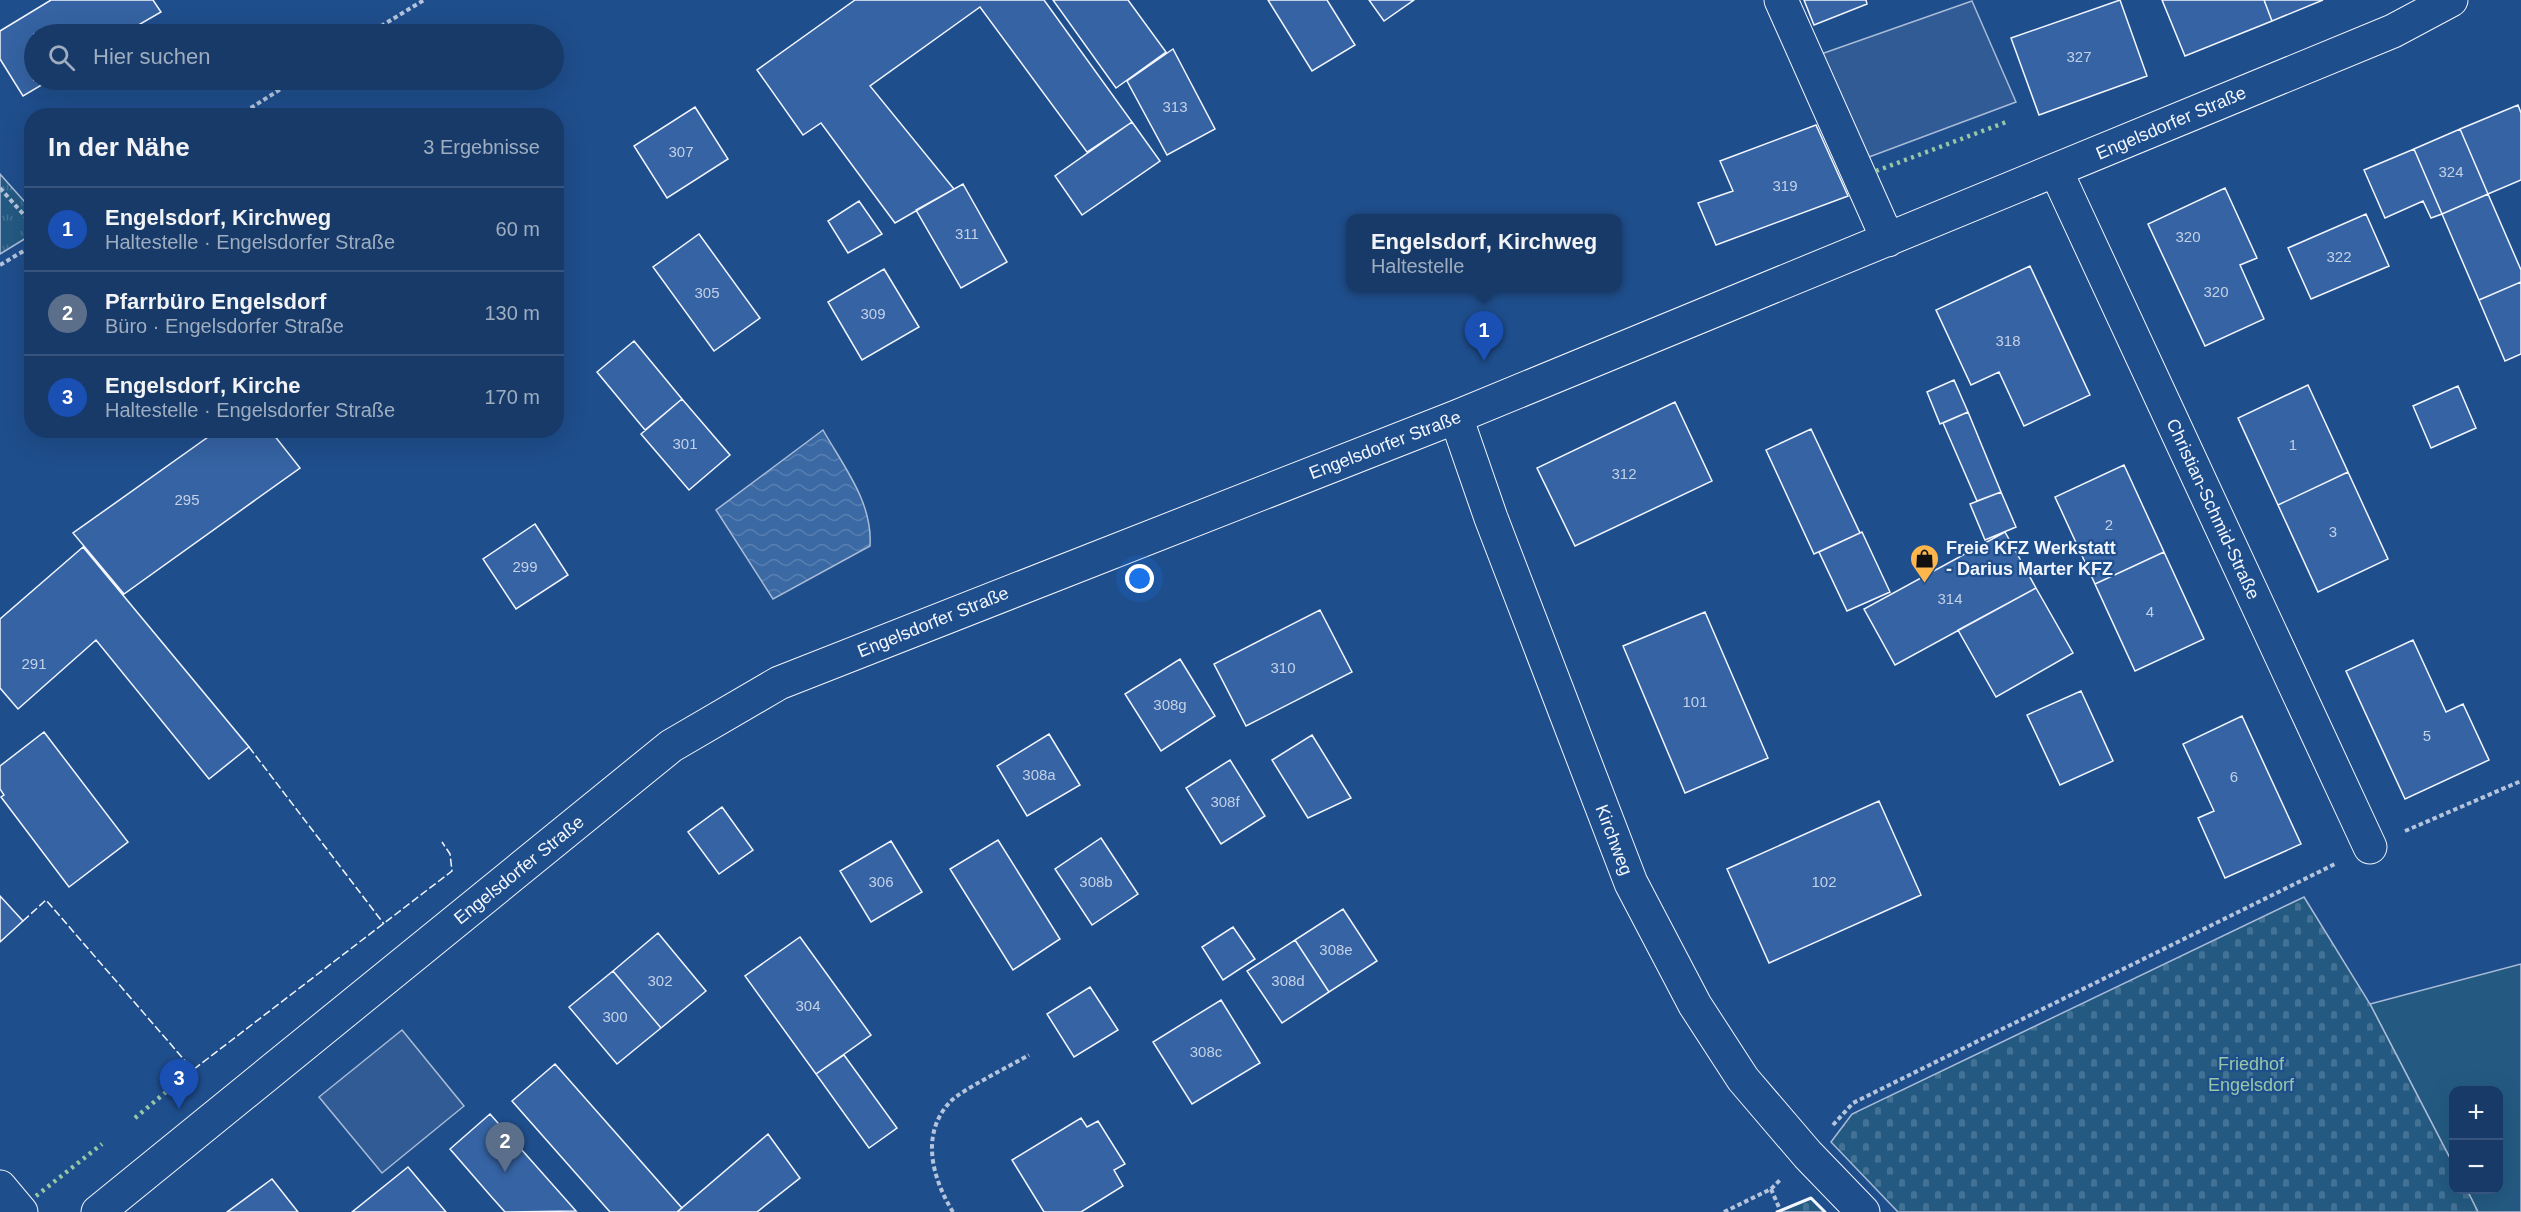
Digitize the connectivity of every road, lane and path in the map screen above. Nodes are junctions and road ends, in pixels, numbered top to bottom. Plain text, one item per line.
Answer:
1 (424, 0) edge
2 (1781, 0) edge
3 (2451, 0) edge
4 (384, 24) edge
5 (279, 90) edge
6 (251, 108) edge
7 (2056, 171) junction
8 (0, 188) edge
9 (24, 215) edge
10 (1888, 240) junction
11 (24, 251) edge
12 (0, 265) edge
13 (1456, 417) junction
14 (2521, 780) edge
15 (2370, 847) junction
16 (1029, 1055) dead end
17 (1808, 1155) junction
18 (0, 1187) edge
19 (1771, 1189) junction
20 (21, 1212) edge
21 (98, 1212) edge
22 (953, 1212) edge
23 (1724, 1212) edge
24 (1781, 1212) edge
25 (1863, 1212) edge

1 - 4 path
2 - 10 street
3 - 7 street, Engelsdorfer Straße
5 - 6 path
7 - 10 street, Engelsdorfer Straße
7 - 15 street, Christian-Schmid-Straße
8 - 9 path
10 - 13 street, Engelsdorfer Straße
11 - 12 path
13 - 17 street, Kirchweg
13 - 21 street, Engelsdorfer Straße
14 - 15 path
15 - 17 path
16 - 22 path
17 - 19 path
17 - 25 street, Kirchweg
18 - 20 street
19 - 23 path
19 - 24 path

